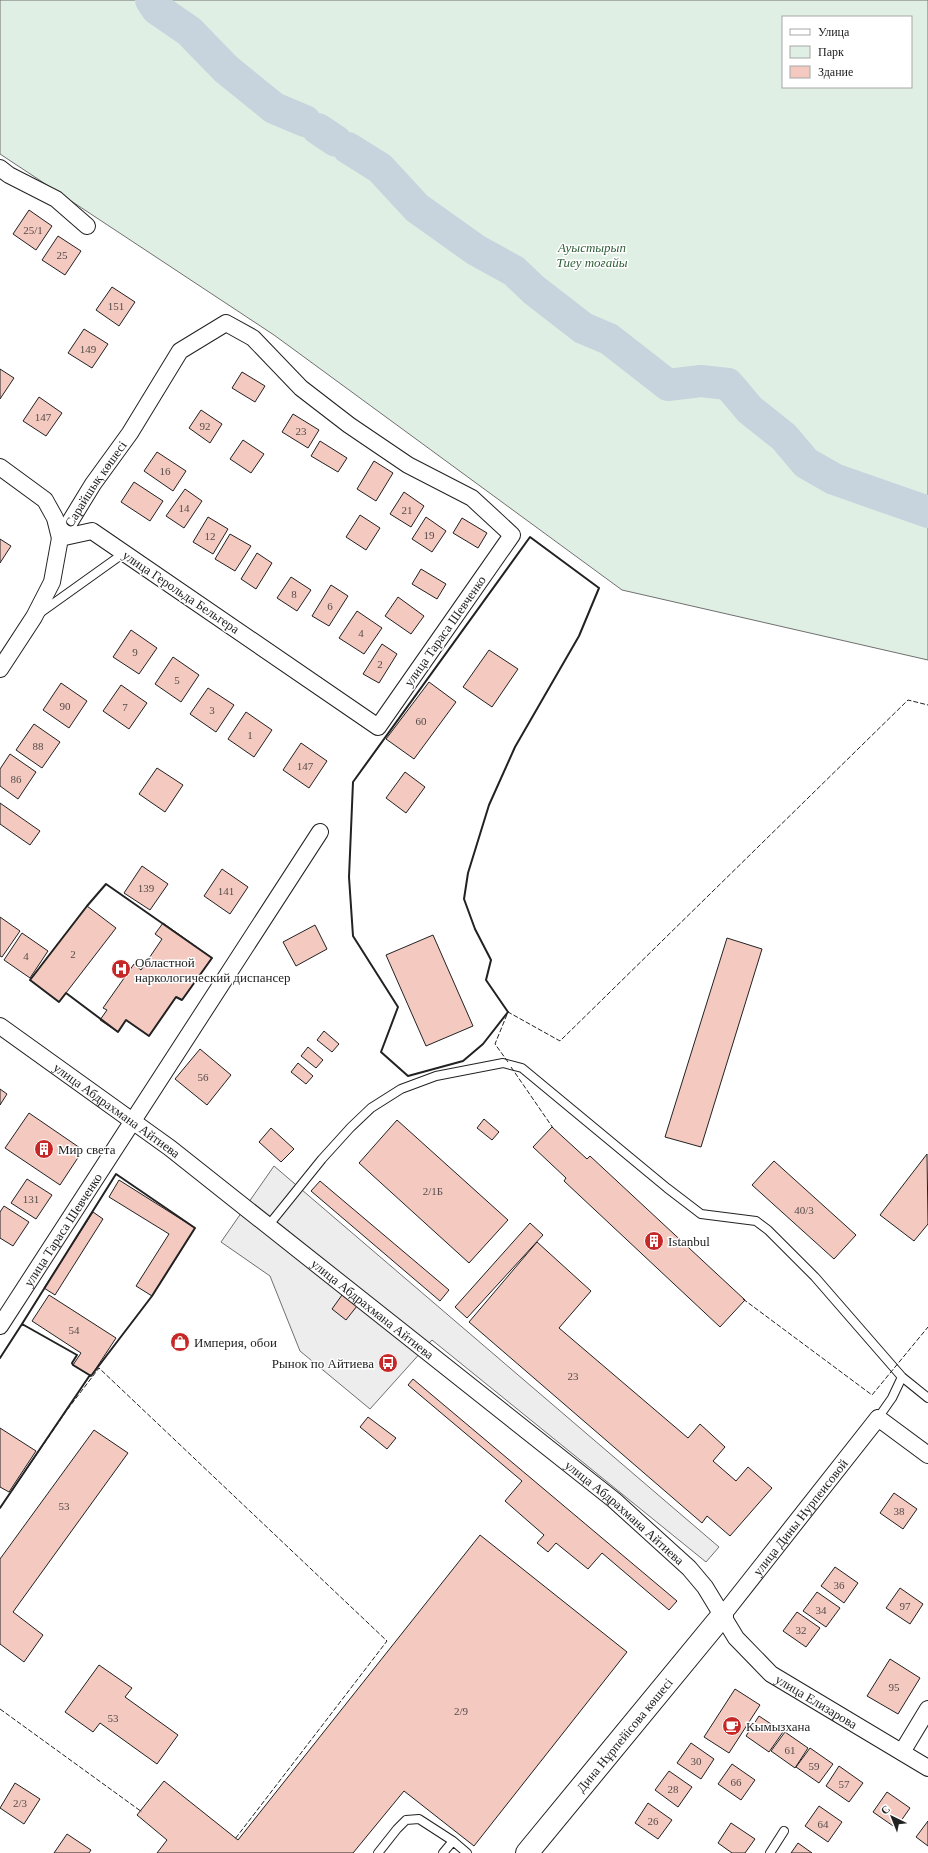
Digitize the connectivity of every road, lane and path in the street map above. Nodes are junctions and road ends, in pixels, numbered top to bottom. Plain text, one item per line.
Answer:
1 (0, 168) edge
2 (87, 226) dead end
3 (0, 467) edge
4 (512, 535) joint
5 (60, 538) junction
6 (124, 553) junction
7 (34, 617) junction
8 (0, 670) edge
9 (378, 727) joint
10 (320, 832) dead end
11 (0, 1026) edge
12 (133, 1120) junction
13 (268, 1226) junction
14 (0, 1326) edge
15 (902, 1377) junction
16 (928, 1398) edge
17 (878, 1418) junction
18 (928, 1455) edge
19 (722, 1616) junction
20 (928, 1709) edge
21 (902, 1752) junction
22 (928, 1768) edge
23 (784, 1831) dead end
24 (453, 1841) junction
25 (378, 1853) edge
26 (444, 1853) edge
27 (467, 1853) edge
28 (527, 1853) edge
29 (770, 1853) edge

1 - 2 street
3 - 5 street
4 - 5 street, Сарайшық көшесі
4 - 9 street, улица Тараса Шевченко
5 - 6 street, улица Герольда Бельгера
5 - 7 street, Сарайшық көшесі
6 - 7 lane
6 - 9 street, улица Герольда Бельгера
7 - 8 street, Сарайшық көшесі
10 - 12 street, улица Тараса Шевченко
11 - 12 street, улица Абдрахмана Айтиева
12 - 13 street, улица Абдрахмана Айтиева
12 - 14 street, улица Тараса Шевченко
13 - 15 lane
13 - 19 street, улица Абдрахмана Айтиева
15 - 16 lane
15 - 17 lane
17 - 18 street
17 - 19 street, улица Дины Нурпеисовой
19 - 21 street, улица Елизарова
19 - 28 street, Дина Нұрпейісова көшесі
20 - 21 street
21 - 22 street, улица Елизарова
23 - 29 lane
24 - 25 lane
24 - 26 lane
24 - 27 lane

